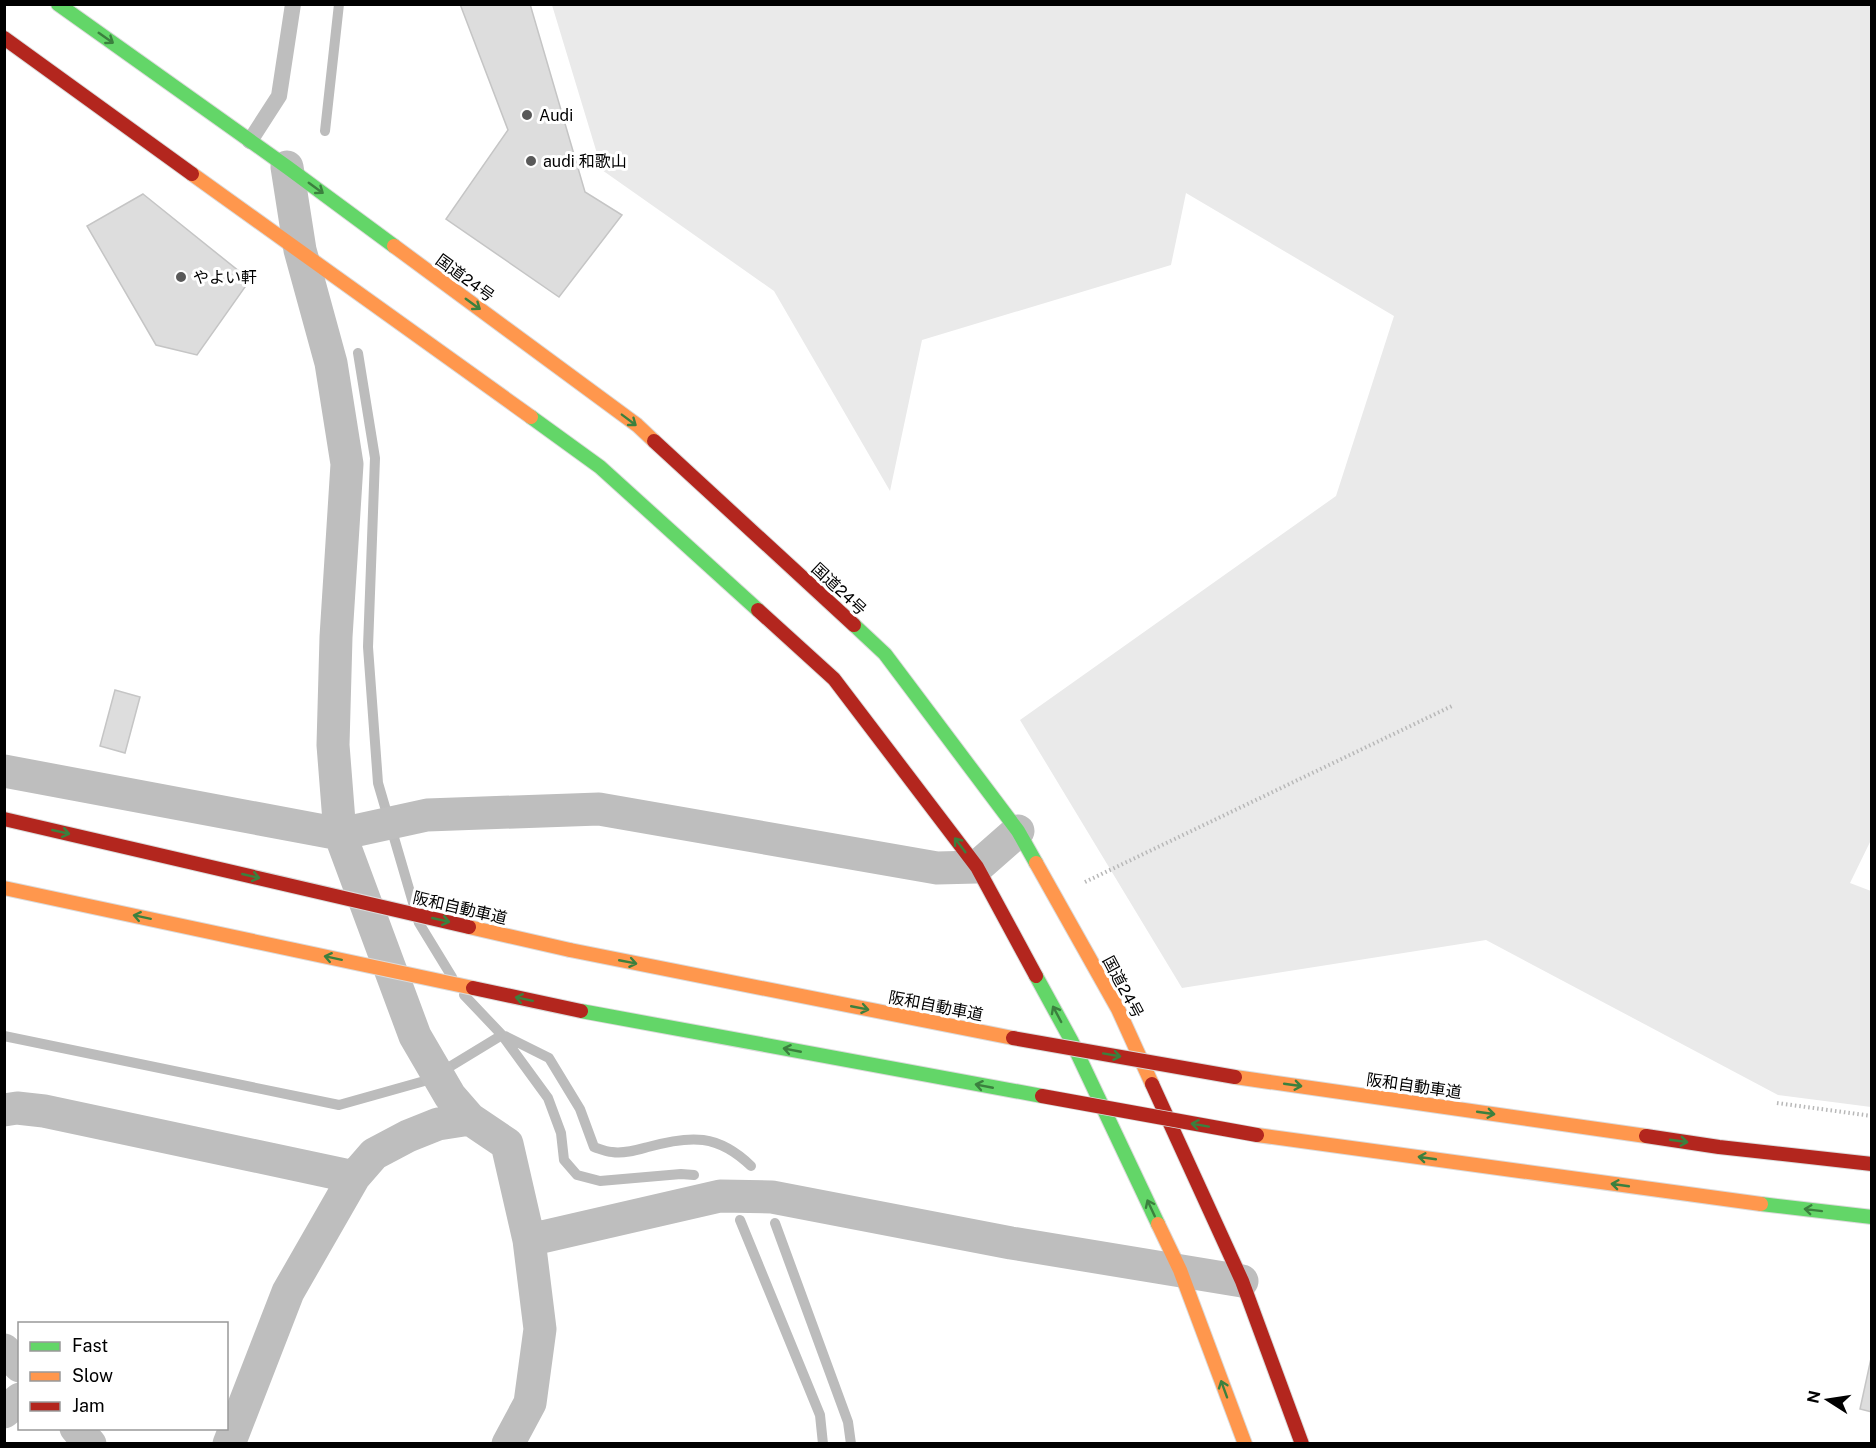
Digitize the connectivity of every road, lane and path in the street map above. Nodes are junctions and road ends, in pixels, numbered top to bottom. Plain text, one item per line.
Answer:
1 (58, 4) edge
2 (293, 4) edge
3 (4, 38) edge
4 (250, 141) junction
5 (287, 167) junction
6 (300, 250) junction
7 (1452, 706) dead end
8 (4, 771) edge
9 (4, 819) edge
10 (1018, 831) junction
11 (351, 832) junction
12 (977, 867) junction
13 (4, 888) edge
14 (1056, 896) junction
15 (1777, 1103) dead end
16 (460, 1108) junction
17 (4, 1110) edge
18 (1872, 1116) edge
19 (1872, 1164) edge
20 (354, 1177) junction
21 (1872, 1217) edge
22 (529, 1240) junction
23 (1180, 1270) junction
24 (1242, 1281) junction
25 (4, 1350) edge
26 (18, 1364) edge
27 (18, 1401) edge
28 (4, 1412) edge
29 (78, 1430) edge
30 (90, 1443) edge
31 (229, 1443) edge
32 (508, 1443) edge
33 (1245, 1443) edge
34 (1302, 1443) edge

1 -> 4 highway, 国道24号
2 - 4 lane
3 - 6 highway
4 - 5 highway, 国道24号
5 - 6 street
5 -> 10 highway, 国道24号
6 - 11 street
12 -> 6 highway
7 - 14 path
8 - 11 street
9 -> 19 highway, 阪和自動車道, bridge
10 - 12 street
10 - 14 highway, 国道24号
11 - 12 street
11 - 16 street
23 -> 12 highway
21 -> 13 highway, bridge
14 - 24 highway, 国道24号
15 - 18 path
16 - 20 street
16 - 22 street
17 - 20 street
20 - 31 street
22 - 23 street
22 - 32 street
23 - 24 street
33 -> 23 highway
24 - 34 highway, 国道24号
25 - 26 street
27 - 28 street
29 - 30 street

